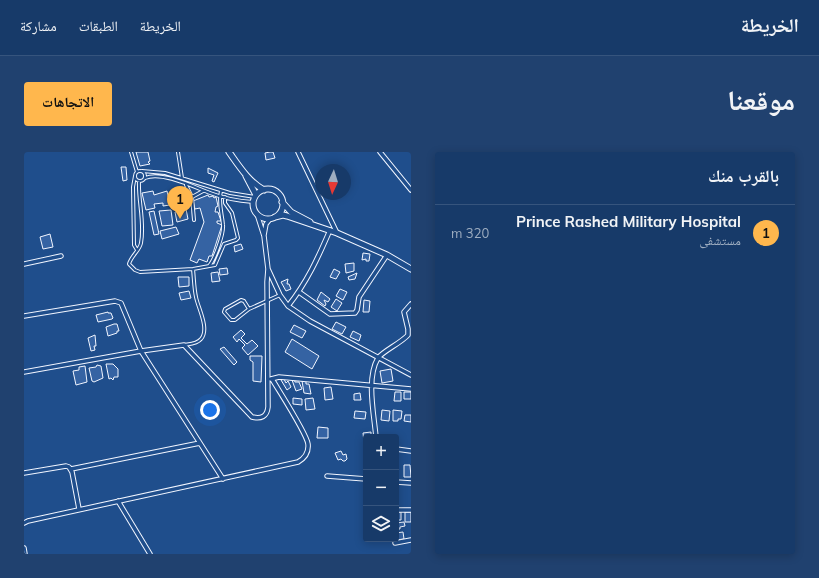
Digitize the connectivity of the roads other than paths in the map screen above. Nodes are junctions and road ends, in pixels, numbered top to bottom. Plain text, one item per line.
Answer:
1 (131, 152) edge
2 (178, 152) edge
3 (229, 152) edge
4 (298, 152) edge
5 (380, 152) edge
6 (142, 171) junction
7 (137, 172) junction
8 (246, 175) junction
9 (135, 176) junction
10 (145, 178) junction
11 (182, 178) junction
12 (140, 181) junction
13 (185, 184) junction
14 (205, 190) junction
15 (264, 190) junction
16 (411, 190) edge
17 (221, 191) junction
18 (220, 195) junction
19 (192, 197) junction
20 (225, 197) junction
21 (255, 198) junction
22 (282, 202) junction
23 (256, 214) junction
24 (272, 218) junction
25 (194, 220) dead end
26 (313, 224) junction
27 (330, 230) junction
28 (337, 233) junction
29 (264, 236) junction
30 (137, 250) junction
31 (387, 254) junction
32 (61, 256) dead end
33 (24, 264) edge
34 (210, 266) junction
35 (193, 269) junction
36 (268, 269) junction
37 (411, 269) edge
38 (299, 292) junction
39 (280, 295) junction
40 (267, 302) junction
41 (411, 304) edge
42 (288, 306) junction
43 (249, 309) junction
44 (24, 316) edge
45 (184, 345) junction
46 (141, 350) junction
47 (379, 357) junction
48 (24, 372) edge
49 (411, 375) edge
50 (270, 379) junction
51 (371, 385) junction
52 (411, 389) edge
53 (376, 434) edge
54 (200, 443) junction
55 (399, 450) edge
56 (411, 451) edge
57 (71, 469) junction
58 (24, 473) edge
59 (327, 476) dead end
60 (223, 479) junction
61 (363, 479) edge
62 (399, 482) edge
63 (411, 483) edge
64 (118, 501) junction
65 (79, 509) junction
66 (399, 510) edge
67 (411, 510) edge
68 (24, 523) edge
69 (411, 540) edge
70 (395, 543) dead end
71 (24, 548) edge
72 (25, 554) edge
73 (150, 554) edge

1 - 7 lane
2 - 11 lane
3 - 8 street
4 - 28 street
5 - 16 street
6 - 7 lane
6 - 10 lane
6 - 11 lane
7 - 9 lane
8 - 15 street
8 - 21 street
9 - 12 lane
9 - 30 lane
10 - 12 lane
10 - 13 lane
11 - 17 lane
12 - 30 lane
13 - 14 lane
13 - 19 lane
14 - 18 lane
14 - 19 lane
15 - 21 street
15 - 22 street
17 - 18 lane
17 - 21 lane
18 - 20 lane
18 - 34 lane
19 - 25 lane
20 - 21 lane
20 - 34 lane
21 - 23 street
22 - 24 street
22 - 26 street
23 - 24 street
23 - 29 street
24 - 26 street
24 - 29 street
26 - 27 street
27 - 28 street
27 - 38 street
28 - 31 street
29 - 36 street
30 - 35 lane
31 - 37 street
31 - 38 street
32 - 33 street
34 - 35 lane
35 - 45 lane
36 - 39 street
36 - 40 street
38 - 42 street
39 - 40 lane
39 - 42 street
40 - 43 lane
40 - 50 street
41 - 47 street
42 - 47 street
43 - 43 lane
44 - 46 street
45 - 46 street
45 - 50 street
46 - 48 street
46 - 54 street
47 - 49 street
47 - 51 street
50 - 51 street
50 - 60 street
51 - 52 street
51 - 53 street
54 - 57 street
54 - 60 street
55 - 56 street
57 - 58 street
57 - 65 street
59 - 61 street
60 - 64 street
62 - 63 street
64 - 65 street
64 - 73 street
65 - 68 street
66 - 67 street
69 - 70 street
71 - 72 street

